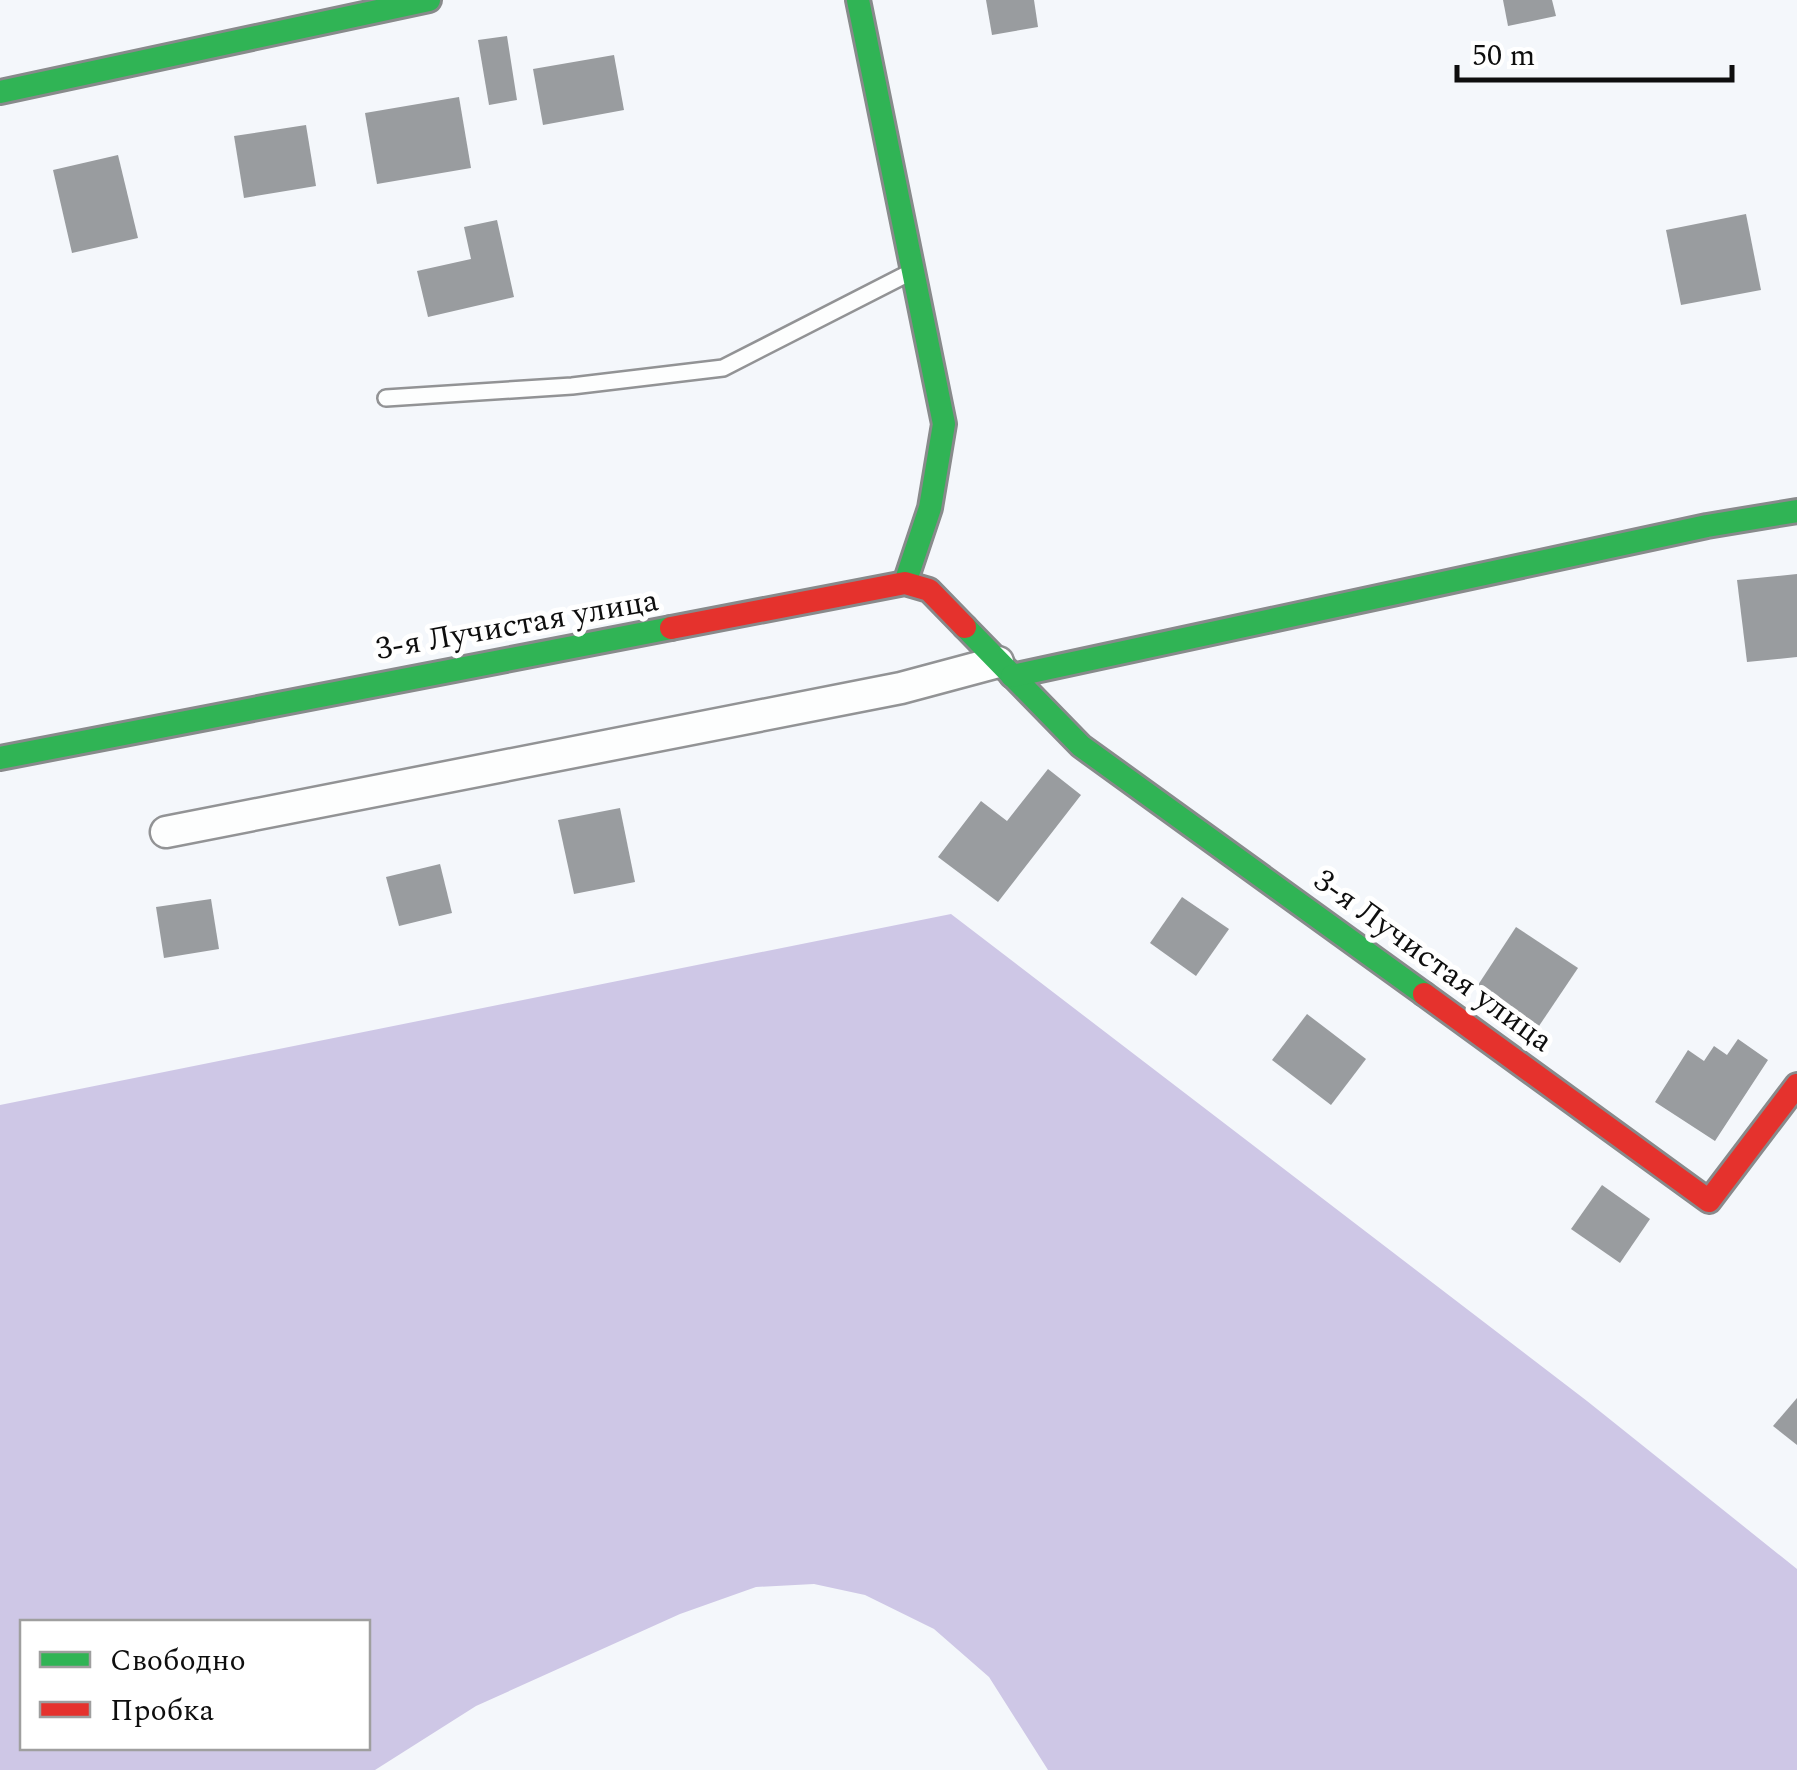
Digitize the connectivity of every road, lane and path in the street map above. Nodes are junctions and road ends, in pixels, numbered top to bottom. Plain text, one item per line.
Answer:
1 (429, 0) edge
2 (858, 0) edge
3 (0, 92) edge
4 (913, 271) junction
5 (386, 398) dead end
6 (1797, 511) edge
7 (905, 584) junction
8 (1005, 669) junction
9 (0, 758) edge
10 (166, 832) dead end
11 (1797, 1085) edge

1 - 3 street
2 - 4 street
4 - 5 lane
4 - 7 street
6 - 8 street
7 - 8 street, 3-я Лучистая улица
7 - 9 street, 3-я Лучистая улица
8 - 10 street
8 - 11 street, 3-я Лучистая улица

